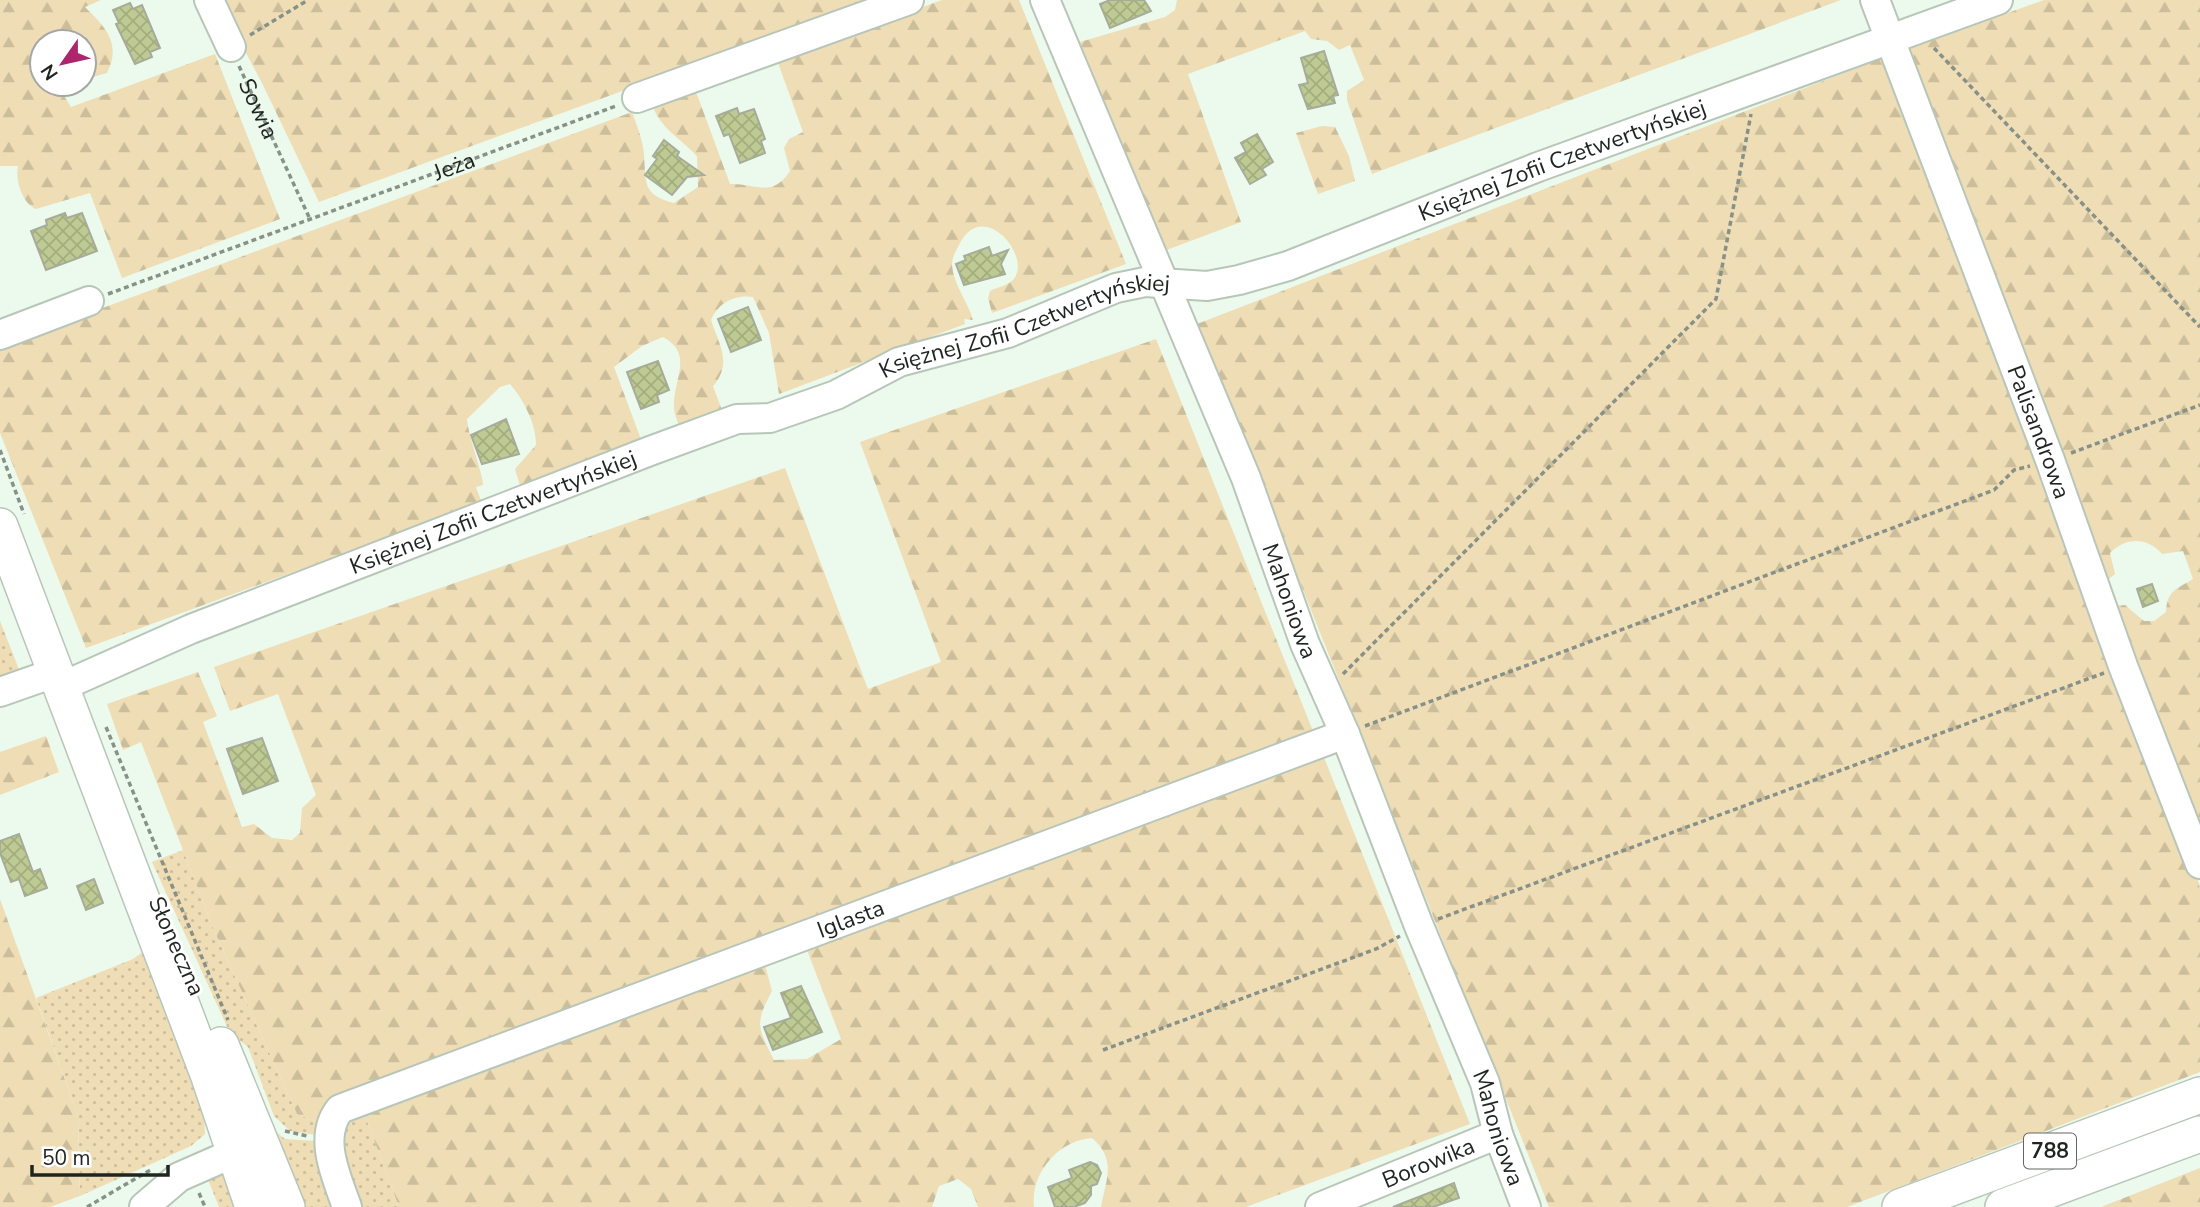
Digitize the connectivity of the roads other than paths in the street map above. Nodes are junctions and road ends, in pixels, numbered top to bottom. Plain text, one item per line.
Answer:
1 (209, 0) edge
2 (909, 0) edge
3 (1045, 0) edge
4 (1875, 0) edge
5 (1998, 0) edge
6 (1890, 40) junction
7 (231, 47) road end
8 (637, 98) road end
9 (1165, 283) junction
10 (89, 301) road end
11 (0, 335) edge
12 (14, 526) edge
13 (60, 679) junction
14 (0, 692) edge
15 (1345, 734) junction
16 (2200, 864) edge
17 (2200, 1095) edge
18 (1497, 1134) junction
19 (2200, 1134) edge
20 (259, 1141) junction
21 (144, 1207) edge
22 (253, 1207) edge
23 (288, 1207) edge
24 (347, 1207) edge
25 (1320, 1207) edge
26 (1526, 1207) edge
27 (1900, 1207) edge
28 (2003, 1207) edge

1 - 7 street
2 - 8 street
3 - 9 street, Mahoniowa
4 - 6 street, Palisandrowa
5 - 6 street, Księżnej Zofii Czetwertyńskiej
6 - 9 street, Księżnej Zofii Czetwertyńskiej
6 - 16 street, Palisandrowa
9 - 13 street, Księżnej Zofii Czetwertyńskiej
9 - 15 street, Mahoniowa
10 - 11 street
12 - 13 main road, Słoneczna
13 - 14 street, Księżnej Zofii Czetwertyńskiej
13 - 20 main road, Słoneczna
15 - 18 street, Mahoniowa
15 - 24 street, Iglasta
17 - 27 main road, 788
18 - 25 street, Borowika
18 - 26 street, Mahoniowa
19 - 28 main road, 788
20 - 21 street
20 - 22 main road, Słoneczna
20 - 23 main road, Słoneczna

